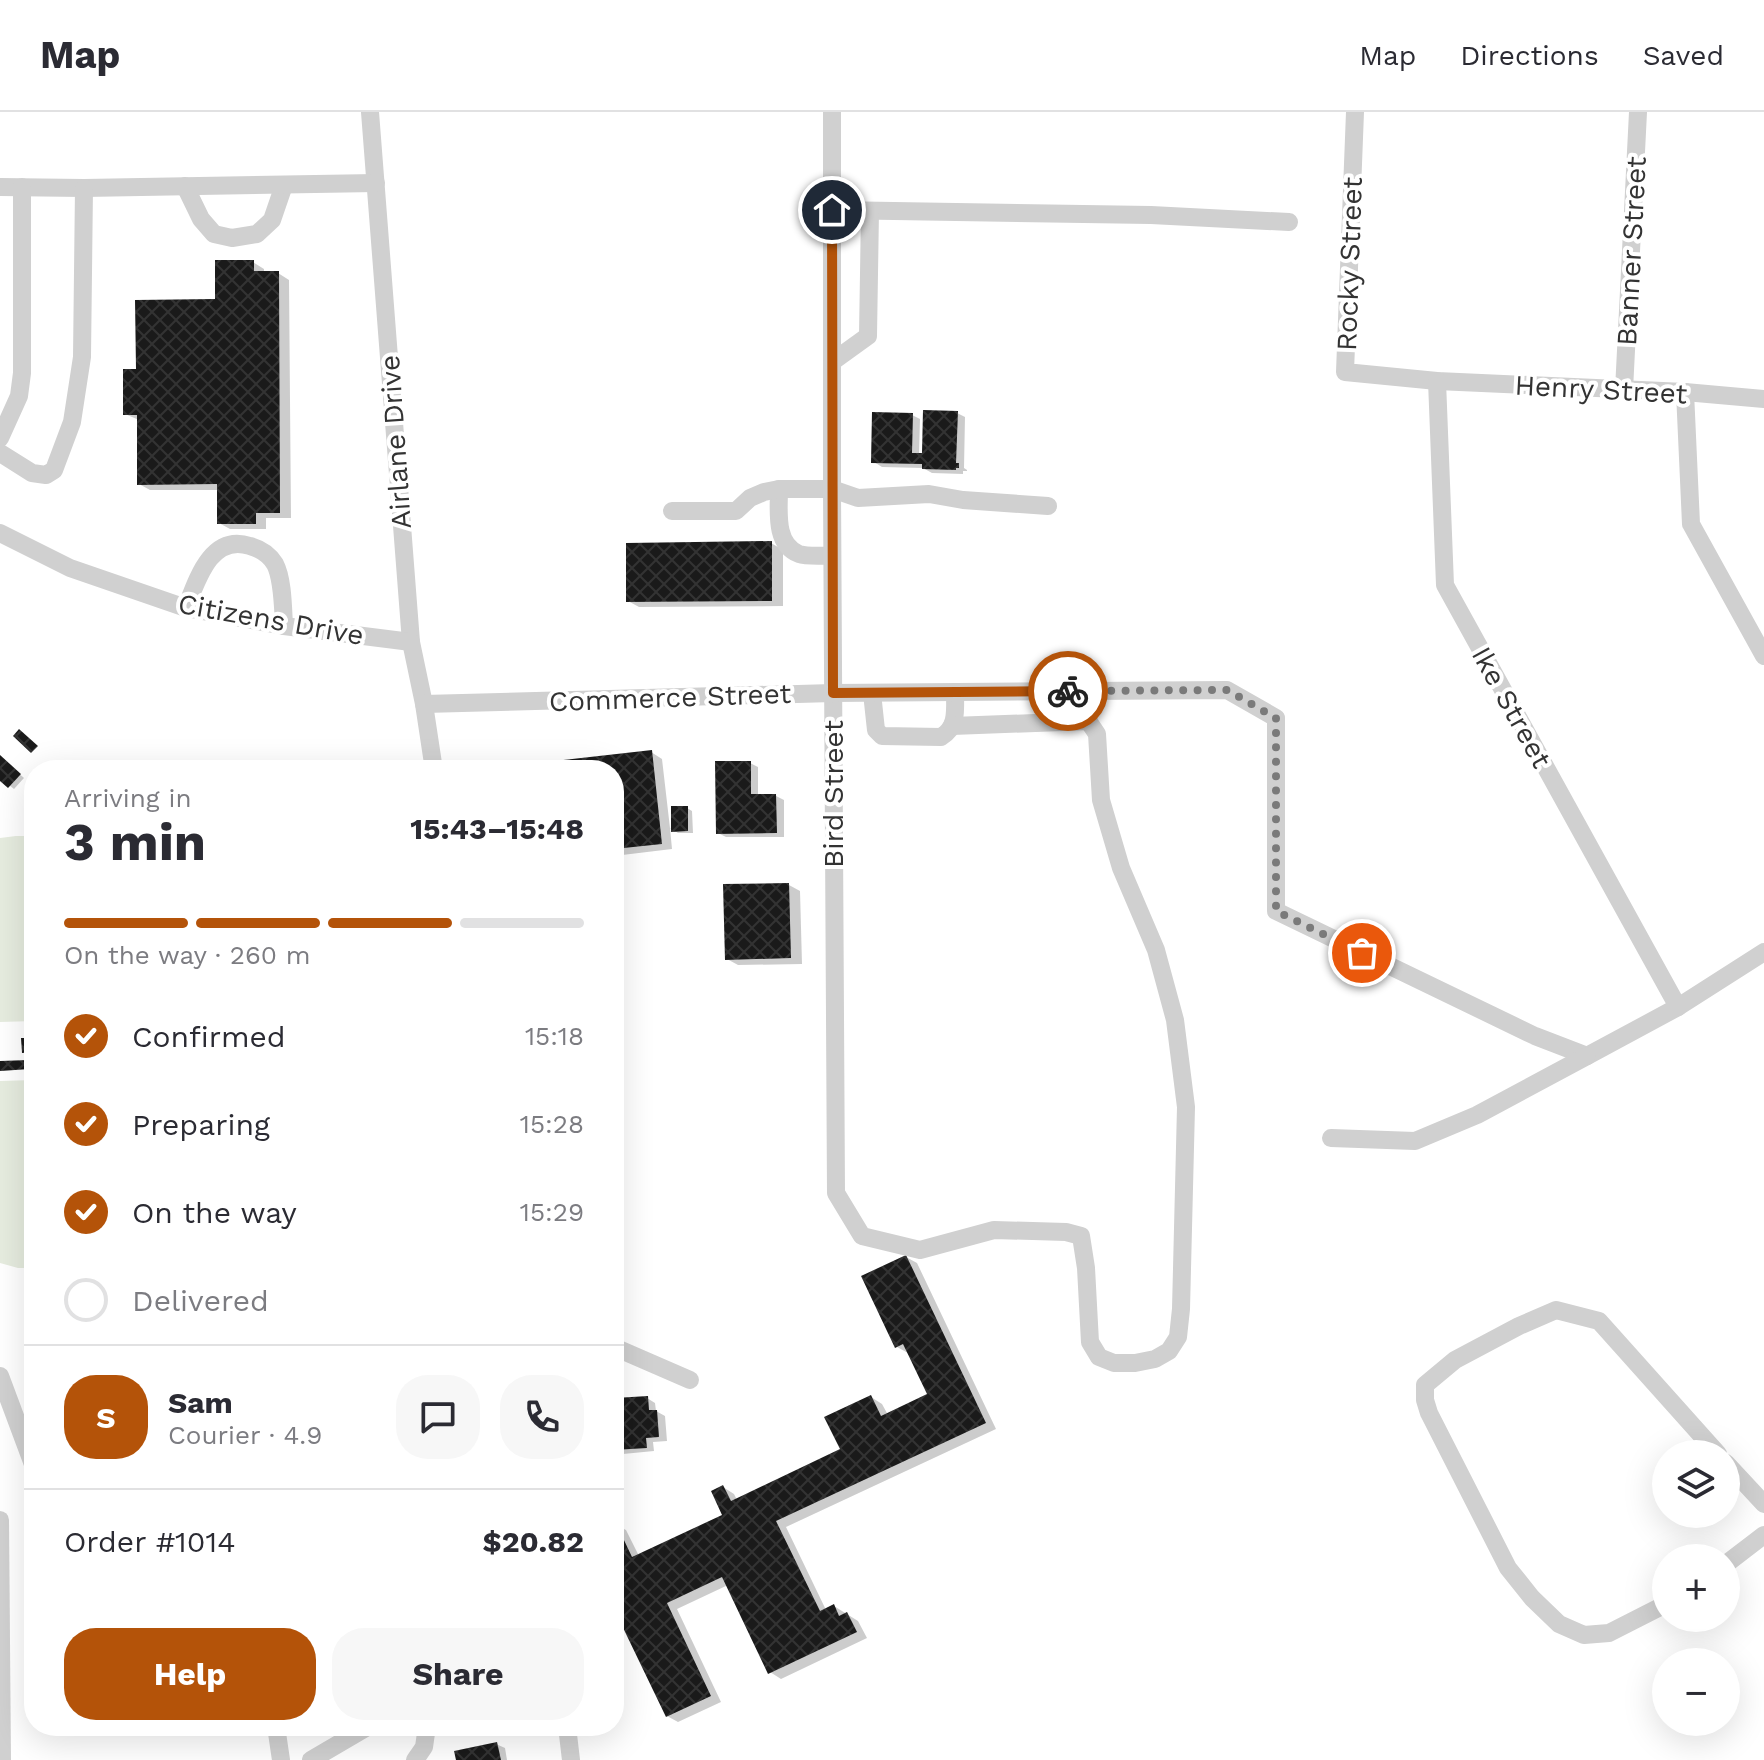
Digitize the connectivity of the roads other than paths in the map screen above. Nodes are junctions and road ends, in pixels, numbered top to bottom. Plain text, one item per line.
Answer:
1 (370, 112) edge
2 (832, 112) edge
3 (1355, 112) edge
4 (1638, 112) edge
5 (376, 183) junction
6 (284, 185) junction
7 (185, 186) junction
8 (0, 187) edge
9 (22, 187) junction
10 (84, 188) junction
11 (832, 210) junction
12 (870, 211) junction
13 (1289, 222) dead end
14 (832, 362) junction
15 (1437, 381) junction
16 (1624, 390) junction
17 (1685, 392) junction
18 (1764, 399) edge
19 (0, 438) edge
20 (0, 453) edge
21 (779, 489) junction
22 (832, 489) junction
23 (1048, 506) dead end
24 (672, 511) dead end
25 (0, 533) edge
26 (832, 556) junction
27 (186, 608) junction
28 (284, 626) junction
29 (411, 642) junction
30 (1764, 656) edge
31 (1068, 691) junction
32 (955, 692) junction
33 (833, 693) junction
34 (872, 693) junction
35 (424, 704) junction
36 (1089, 721) junction
37 (952, 726) junction
38 (432, 760) edge
39 (1764, 952) edge
40 (1678, 1007) junction
41 (1587, 1056) junction
42 (1331, 1138) dead end
43 (624, 1351) edge
44 (0, 1376) edge
45 (690, 1380) dead end
46 (24, 1440) edge
47 (1705, 1440) edge
48 (1740, 1478) edge
49 (1764, 1504) edge
50 (0, 1520) edge
51 (1764, 1535) edge
52 (1740, 1553) edge
53 (1652, 1611) edge
54 (277, 1736) edge
55 (352, 1736) edge
56 (426, 1736) edge
57 (568, 1736) edge
58 (2, 1760) edge
59 (281, 1760) edge
60 (311, 1760) edge
61 (415, 1760) edge
62 (571, 1760) edge

1 - 5 street, Airlane Drive
2 - 11 street, Bird Street
3 - 15 street, Rocky Street
4 - 16 street, Banner Street
5 - 6 street
5 - 29 street, Airlane Drive
6 - 7 street
6 - 7 street
7 - 10 street
8 - 9 street
9 - 10 street
9 - 19 street
10 - 20 street
11 - 12 street
11 - 14 street, Bird Street
12 - 13 street
12 - 14 street
14 - 22 street, Bird Street
15 - 16 street, Henry Street
15 - 40 street, Ike Street
16 - 17 street, Henry Street
17 - 18 street, Henry Street
17 - 30 street
21 - 22 street
21 - 24 street
21 - 26 street
22 - 23 street
22 - 26 street, Bird Street
25 - 27 street, Citizens Drive
26 - 33 street, Bird Street
27 - 28 street, Citizens Drive
27 - 28 street
28 - 29 street, Citizens Drive
29 - 35 street, Airlane Drive
31 - 32 street, Commerce Street
31 - 36 street
31 - 41 street, Commerce Street
32 - 34 street, Commerce Street
32 - 37 street
33 - 34 street, Commerce Street
33 - 35 street, Commerce Street
33 - 36 street, Bird Street
34 - 37 street
35 - 38 street, Airlane Drive
36 - 37 street
39 - 40 street
40 - 41 street
41 - 42 street
43 - 45 street
44 - 46 street
47 - 53 street
48 - 49 street
50 - 58 street
51 - 52 street
54 - 59 street
55 - 60 street
56 - 61 street
57 - 62 street

